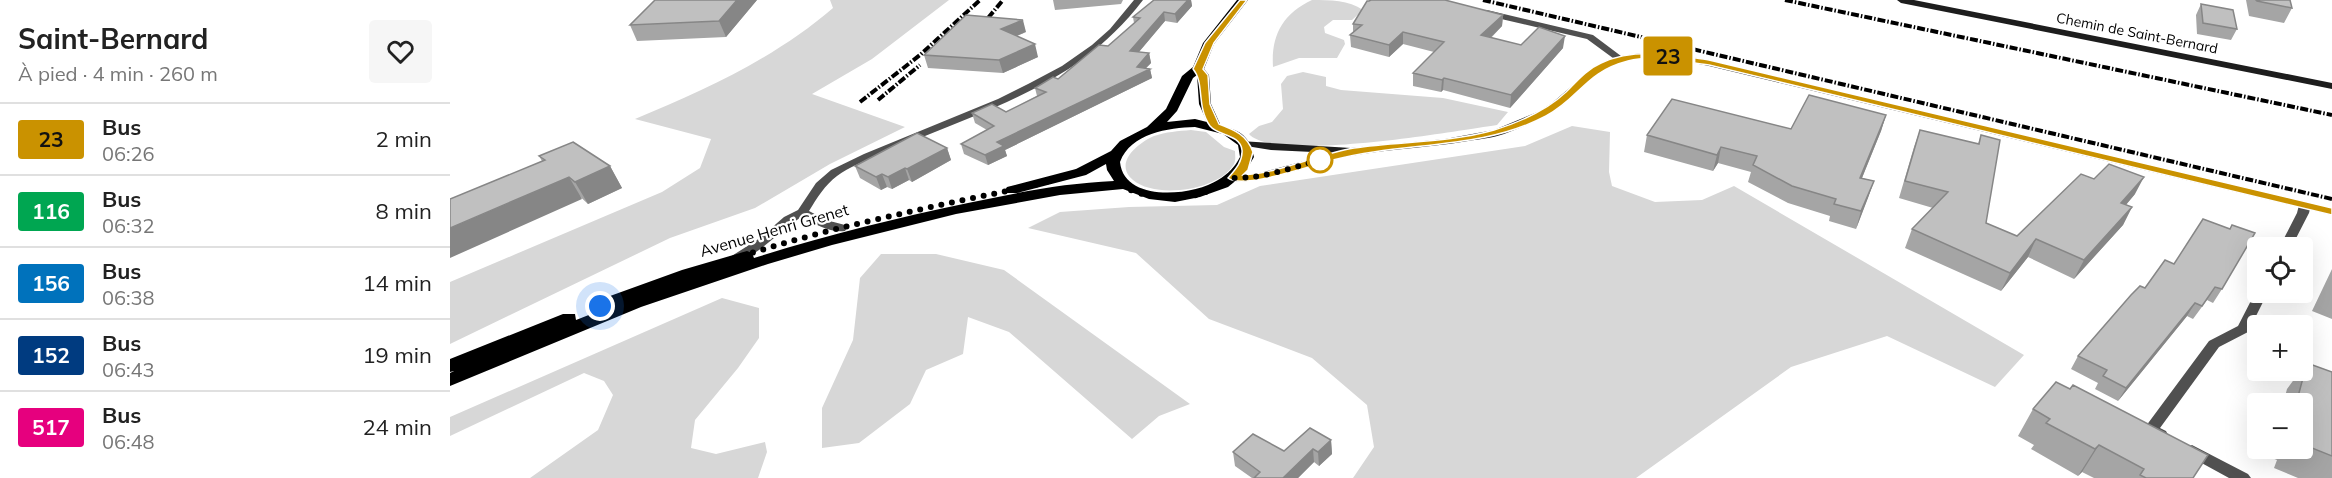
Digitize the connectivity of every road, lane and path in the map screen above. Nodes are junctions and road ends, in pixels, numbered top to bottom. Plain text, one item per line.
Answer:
1 (1139, 0) edge
2 (1243, 0) edge
3 (1901, 0) edge
4 (1475, 10) edge
5 (1620, 59) junction
6 (1198, 69) junction
7 (2332, 86) edge
8 (1215, 126) junction
9 (1151, 130) junction
10 (1245, 143) junction
11 (1353, 151) junction
12 (1116, 154) junction
13 (1233, 178) junction
14 (1122, 184) junction
15 (2305, 205) junction
16 (802, 212) junction
17 (2332, 212) edge
18 (841, 228) junction
19 (2291, 237) edge
20 (732, 260) junction
21 (2256, 303) edge
22 (450, 366) edge
23 (450, 380) edge
24 (2243, 478) edge

1 - 16 street
2 - 6 main road
3 - 7 street, Chemin de Saint-Bernard
4 - 5 street
5 - 11 street
5 - 15 street
6 - 8 main road
6 - 9 main road
8 - 9 main road
8 - 10 main road
9 - 12 main road, Avenue Henri Grenet
10 - 11 street
10 - 13 main road
11 - 13 street
12 - 14 main road
12 - 18 main road, Avenue Henri Grenet
13 - 14 main road
14 - 23 main road, Avenue Henri Grenet
15 - 17 street
15 - 19 street
16 - 18 street
16 - 20 street
18 - 20 main road, Avenue Henri Grenet
20 - 22 main road, Avenue Henri Grenet
21 - 24 street

